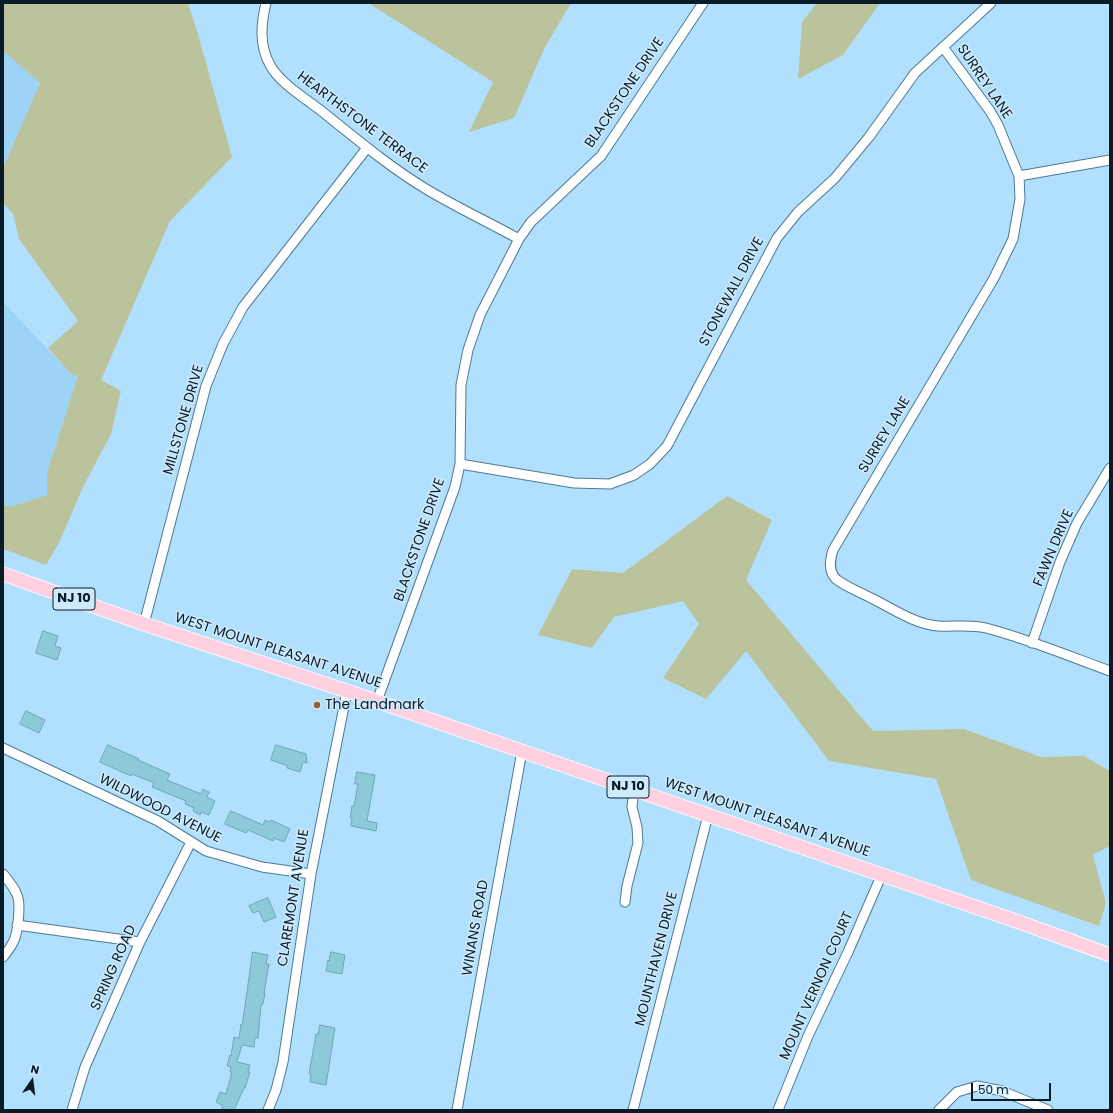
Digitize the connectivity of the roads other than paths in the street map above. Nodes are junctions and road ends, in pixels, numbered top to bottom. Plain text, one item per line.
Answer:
1 (266, 3) edge
2 (703, 3) edge
3 (991, 3) edge
4 (943, 47) junction
5 (367, 148) junction
6 (1110, 160) edge
7 (1019, 176) junction
8 (519, 239) junction
9 (460, 464) junction
10 (1110, 468) edge
11 (3, 574) edge
12 (144, 624) junction
13 (1032, 643) junction
14 (1110, 671) edge
15 (347, 691) junction
16 (377, 701) junction
17 (3, 748) edge
18 (522, 751) junction
19 (634, 789) junction
20 (708, 815) junction
21 (191, 842) junction
22 (3, 874) edge
23 (311, 874) junction
24 (882, 874) junction
25 (625, 902) dead end
26 (17, 924) junction
27 (140, 942) junction
28 (1110, 955) edge
29 (3, 957) edge
30 (72, 1110) edge
31 (268, 1110) edge
32 (457, 1110) edge
33 (633, 1110) edge
34 (778, 1110) edge
35 (939, 1110) edge
36 (1048, 1110) edge

1 - 5 street, HEARTHSTONE TERRACE
2 - 8 street, BLACKSTONE DRIVE
3 - 4 street, STONEWALL DRIVE
4 - 7 street, SURREY LANE
4 - 9 street, STONEWALL DRIVE
5 - 8 street, HEARTHSTONE TERRACE
5 - 12 street, MILLSTONE DRIVE
6 - 7 street
7 - 13 street, SURREY LANE
8 - 9 street, BLACKSTONE DRIVE
9 - 16 street, BLACKSTONE DRIVE
10 - 13 street, FAWN DRIVE
11 - 12 main road, WEST MOUNT PLEASANT AVENUE / NJ 10
12 - 15 main road, WEST MOUNT PLEASANT AVENUE / NJ 10
13 - 14 street, SURREY LANE
15 - 16 main road, WEST MOUNT PLEASANT AVENUE / NJ 10
15 - 23 street, CLAREMONT AVENUE
16 - 18 main road, WEST MOUNT PLEASANT AVENUE / NJ 10
17 - 21 street, WILDWOOD AVENUE
18 - 19 main road, WEST MOUNT PLEASANT AVENUE / NJ 10
18 - 32 street, WINANS ROAD
19 - 20 main road, WEST MOUNT PLEASANT AVENUE / NJ 10
19 - 25 street
20 - 24 main road, WEST MOUNT PLEASANT AVENUE / NJ 10
20 - 33 street, MOUNTHAVEN DRIVE
21 - 23 street, WILDWOOD AVENUE
21 - 27 street, SPRING ROAD
22 - 26 street
23 - 31 street, CLAREMONT AVENUE
24 - 28 main road, WEST MOUNT PLEASANT AVENUE / NJ 10
24 - 34 street, MOUNT VERNON COURT
26 - 27 street
26 - 29 street
27 - 30 street, SPRING ROAD
35 - 36 street

